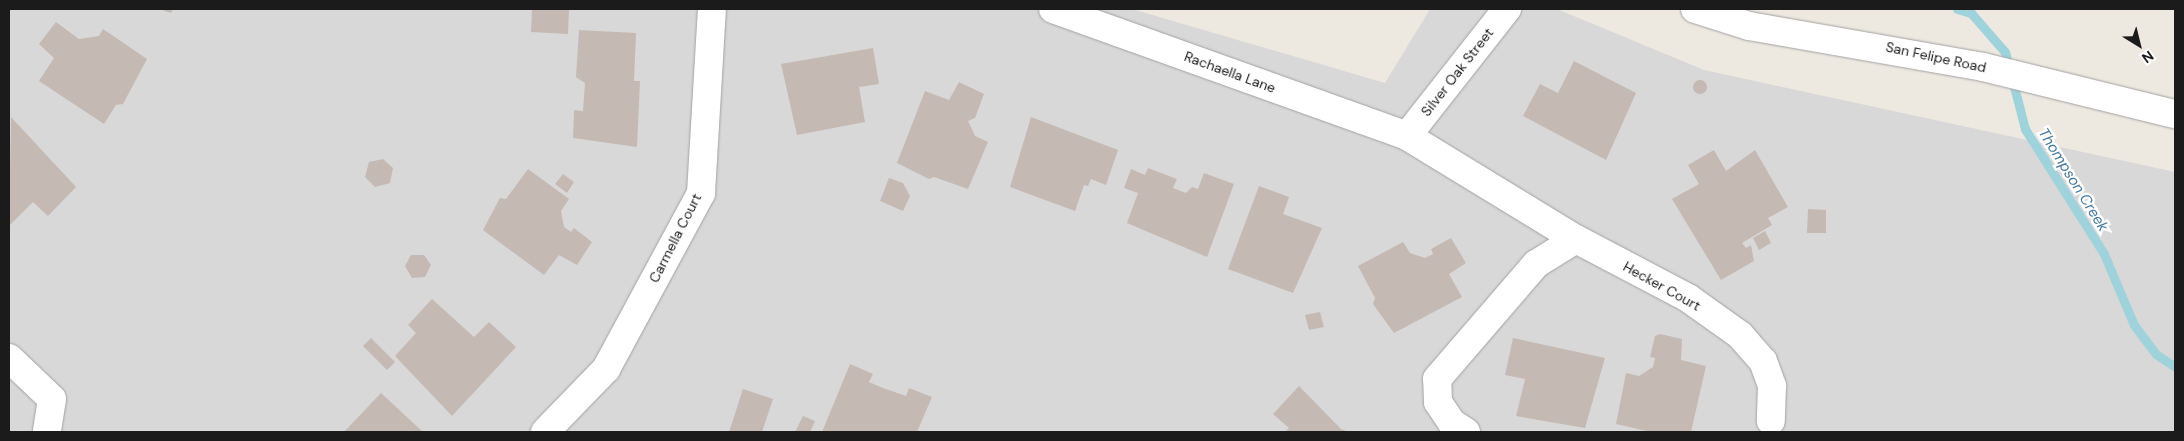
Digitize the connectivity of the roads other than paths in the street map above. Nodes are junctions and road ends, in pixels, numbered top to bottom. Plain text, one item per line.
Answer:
1 (712, 9) edge
2 (1053, 9) edge
3 (1507, 9) edge
4 (1695, 9) edge
5 (2175, 114) edge
6 (1407, 136) junction
7 (1576, 239) junction
8 (9, 358) edge
9 (1771, 421) dead end
10 (47, 431) edge
11 (545, 432) edge
12 (1466, 432) edge

1 - 11 street, Carmella Court
2 - 6 street, Rachaella Lane
3 - 6 street, Silver Oak Street
4 - 5 street, San Felipe Road
6 - 7 street, Hecker Court
7 - 9 street, Hecker Court
7 - 12 street
8 - 10 street

